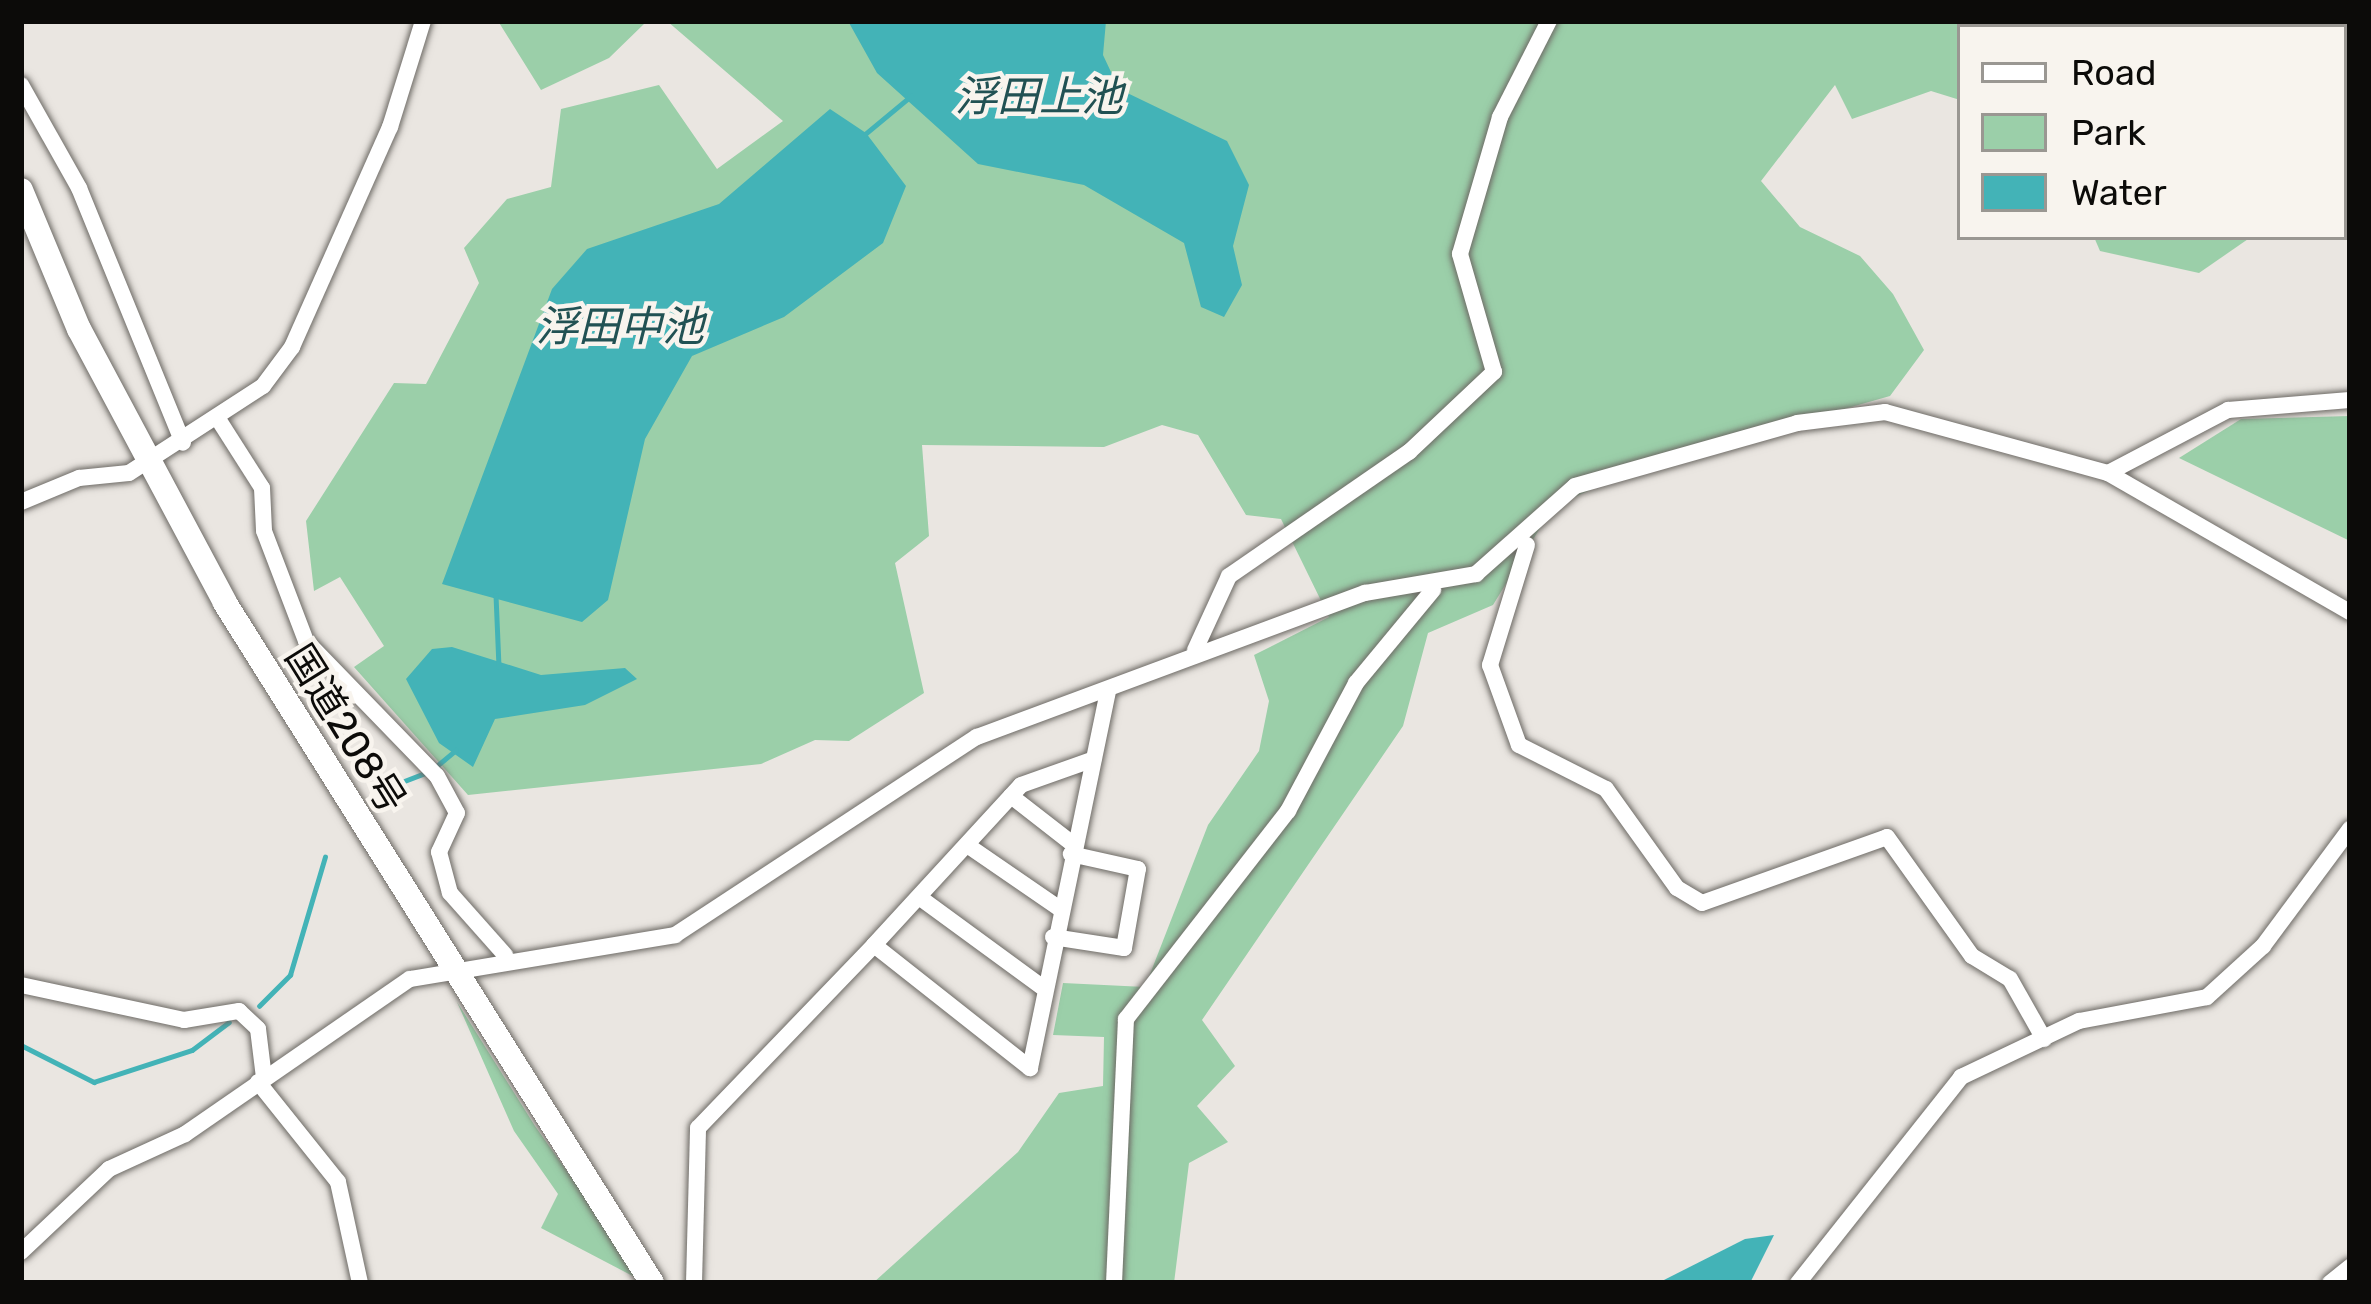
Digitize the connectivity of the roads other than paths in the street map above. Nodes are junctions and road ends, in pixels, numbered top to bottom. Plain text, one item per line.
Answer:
1 (423, 21) edge
2 (1549, 21) edge
3 (21, 85) edge
4 (21, 190) edge
5 (2350, 400) edge
6 (220, 422) junction
7 (183, 443) junction
8 (144, 459) junction
9 (2108, 473) junction
10 (21, 502) edge
11 (1541, 514) junction
12 (1434, 589) junction
13 (2350, 612) edge
14 (1195, 650) junction
15 (1108, 693) junction
16 (1094, 759) junction
17 (1011, 796) junction
18 (2350, 829) edge
19 (967, 844) junction
20 (1072, 849) junction
21 (919, 898) junction
22 (1060, 909) junction
23 (1053, 938) junction
24 (874, 945) junction
25 (505, 955) junction
26 (452, 970) junction
27 (21, 986) edge
28 (1042, 987) junction
29 (2044, 1039) junction
30 (261, 1080) junction
31 (21, 1252) edge
32 (2350, 1267) edge
33 (360, 1283) edge
34 (652, 1283) edge
35 (694, 1283) edge
36 (1114, 1283) edge
37 (1798, 1283) edge
38 (2330, 1283) edge

1 - 6 street
2 - 14 street
3 - 7 street
4 - 8 highway, 国道208号
5 - 9 street
6 - 7 street
6 - 25 street
7 - 8 street
8 - 10 street
8 - 26 highway, 国道208号
9 - 11 street
9 - 13 street
11 - 12 street
11 - 29 street
12 - 14 street
12 - 36 street
14 - 15 street
15 - 16 street
15 - 25 street
16 - 17 street
16 - 20 street
17 - 19 street
17 - 20 street
18 - 29 street
19 - 21 street
19 - 22 street
20 - 22 street
20 - 23 street
21 - 24 street
21 - 28 street
22 - 23 street
23 - 28 street
24 - 28 street
24 - 35 street
25 - 26 street
26 - 30 street
26 - 34 highway, 国道208号
27 - 30 street
29 - 37 street
30 - 31 street
30 - 33 street
32 - 38 street

